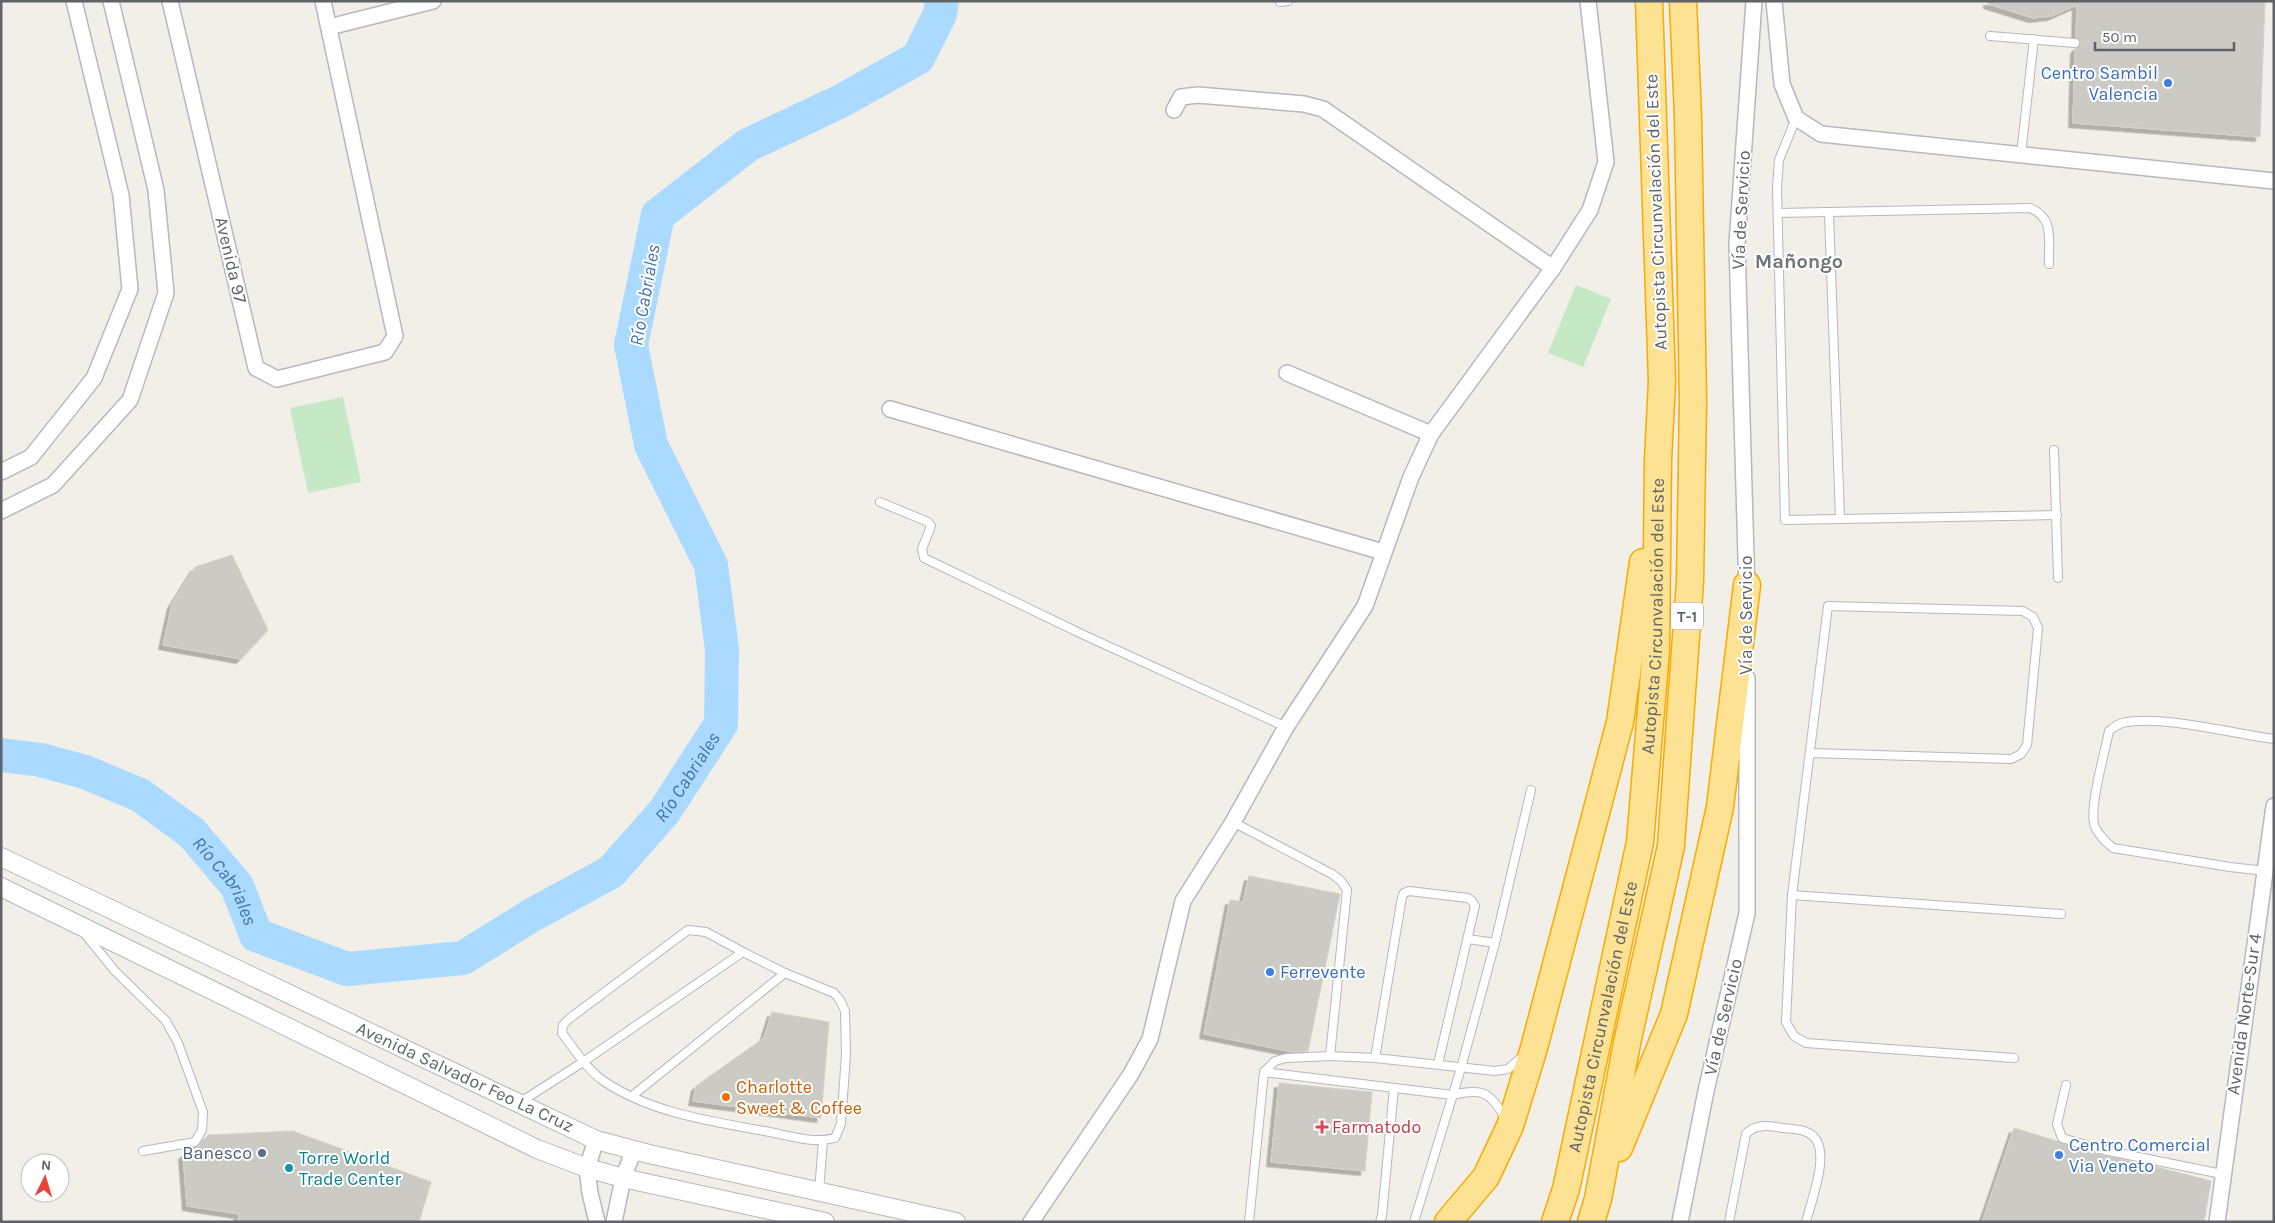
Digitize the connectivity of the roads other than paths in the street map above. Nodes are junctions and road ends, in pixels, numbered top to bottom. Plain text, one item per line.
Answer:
1 (74, 1) edge
2 (110, 1) edge
3 (170, 1) edge
4 (323, 1) edge
5 (433, 1) edge
6 (1588, 1) edge
7 (1649, 1) edge
8 (1683, 1) edge
9 (1754, 1) edge
10 (1774, 1) edge
11 (329, 27) junction
12 (1990, 36) dead end
13 (2034, 39) junction
14 (2075, 43) dead end
15 (1174, 110) dead end
16 (1796, 118) junction
17 (2021, 154) junction
18 (2274, 181) edge
19 (1778, 213) junction
20 (1829, 213) junction
21 (2049, 264) dead end
22 (1553, 268) junction
23 (1287, 373) dead end
24 (890, 409) dead end
25 (1432, 434) junction
26 (2054, 450) dead end
27 (1658, 460) junction
28 (1, 472) edge
29 (880, 502) dead end
30 (1, 511) edge
31 (2057, 515) junction
32 (1840, 519) junction
33 (1383, 552) junction
34 (2058, 578) dead end
35 (1747, 585) junction
36 (1286, 727) junction
37 (2274, 739) edge
38 (1810, 753) junction
39 (1532, 790) dead end
40 (2274, 806) edge
41 (1233, 822) junction
42 (2271, 847) edge
43 (1, 857) edge
44 (2265, 871) junction
45 (1, 887) edge
46 (1792, 895) junction
47 (2061, 914) dead end
48 (78, 925) junction
49 (1468, 939) junction
50 (1495, 943) junction
51 (743, 952) junction
52 (785, 973) junction
53 (1534, 1048) junction
54 (1330, 1056) junction
55 (1375, 1058) junction
56 (2014, 1058) dead end
57 (583, 1062) junction
58 (1438, 1064) junction
59 (1461, 1068) junction
60 (1264, 1072) junction
61 (2066, 1085) dead end
62 (1394, 1088) junction
63 (1452, 1095) junction
64 (632, 1096) junction
65 (519, 1103) junction
66 (1510, 1126) junction
67 (596, 1140) junction
68 (823, 1141) junction
69 (634, 1150) junction
70 (143, 1151) dead end
71 (587, 1168) junction
72 (2222, 1174) junction
73 (623, 1178) junction
74 (818, 1191) junction
75 (1595, 1210) edge
76 (597, 1222) edge
77 (614, 1222) edge
78 (825, 1222) edge
79 (956, 1222) edge
80 (1031, 1222) edge
81 (1249, 1222) edge
82 (1380, 1222) edge
83 (1414, 1222) edge
84 (1448, 1222) edge
85 (1555, 1222) edge
86 (1680, 1222) edge
87 (1729, 1222) edge
88 (1806, 1222) edge
89 (2216, 1222) edge

1 - 28 street
2 - 30 street
3 - 11 street, Avenida 97
4 - 11 street
5 - 11 street
6 - 22 street
7 - 27 highway, Autopista Circunvalación del Este / T-1
8 - 75 highway, Autopista Circunvalación del Este / T-1
9 - 35 street, Vía de Servicio
10 - 16 street
12 - 13 lane
13 - 14 lane
13 - 17 lane
15 - 22 street
16 - 17 street
16 - 19 lane
17 - 18 street
19 - 20 lane
19 - 32 lane
20 - 21 lane
20 - 32 lane
22 - 25 street
23 - 25 street
24 - 33 street
25 - 33 street
26 - 31 lane
27 - 53 highway
27 - 85 highway, Autopista Circunvalación del Este / T-1
29 - 36 lane
31 - 32 lane
31 - 34 lane
33 - 36 street
35 - 75 highway
35 - 86 street, Vía de Servicio
36 - 41 street
37 - 44 lane
38 - 38 lane
38 - 46 lane
39 - 50 lane
40 - 42 street, Avenida Norte-Sur 4
41 - 54 lane
41 - 80 street
42 - 44 street, Avenida Norte-Sur 4
43 - 65 street, Avenida Salvador Feo La Cruz
44 - 72 street, Avenida Norte-Sur 4
45 - 48 street, Avenida Salvador Feo La Cruz
46 - 47 lane
46 - 56 lane
48 - 70 lane
48 - 71 street, Avenida Salvador Feo La Cruz
49 - 50 lane
49 - 55 lane
49 - 58 lane
50 - 59 lane
51 - 52 lane
51 - 57 lane
51 - 57 lane
52 - 64 lane
52 - 68 lane
53 - 59 lane
53 - 66 highway
54 - 55 lane
54 - 60 lane
55 - 58 lane
57 - 64 lane
57 - 65 lane
58 - 59 lane
59 - 63 lane
60 - 62 lane
60 - 81 lane
61 - 72 lane
62 - 63 lane
62 - 82 lane
63 - 66 lane
63 - 83 lane
64 - 68 lane
65 - 67 street, Avenida Salvador Feo La Cruz
66 - 84 highway
67 - 69 street, Avenida Salvador Feo La Cruz
67 - 71 street
68 - 74 lane
69 - 73 street
69 - 74 street, Avenida Salvador Feo La Cruz
71 - 73 street, Avenida Salvador Feo La Cruz
71 - 76 street
72 - 89 street, Avenida Norte-Sur 4
73 - 77 street
73 - 78 street, Avenida Salvador Feo La Cruz
74 - 79 street, Avenida Salvador Feo La Cruz
87 - 88 lane

